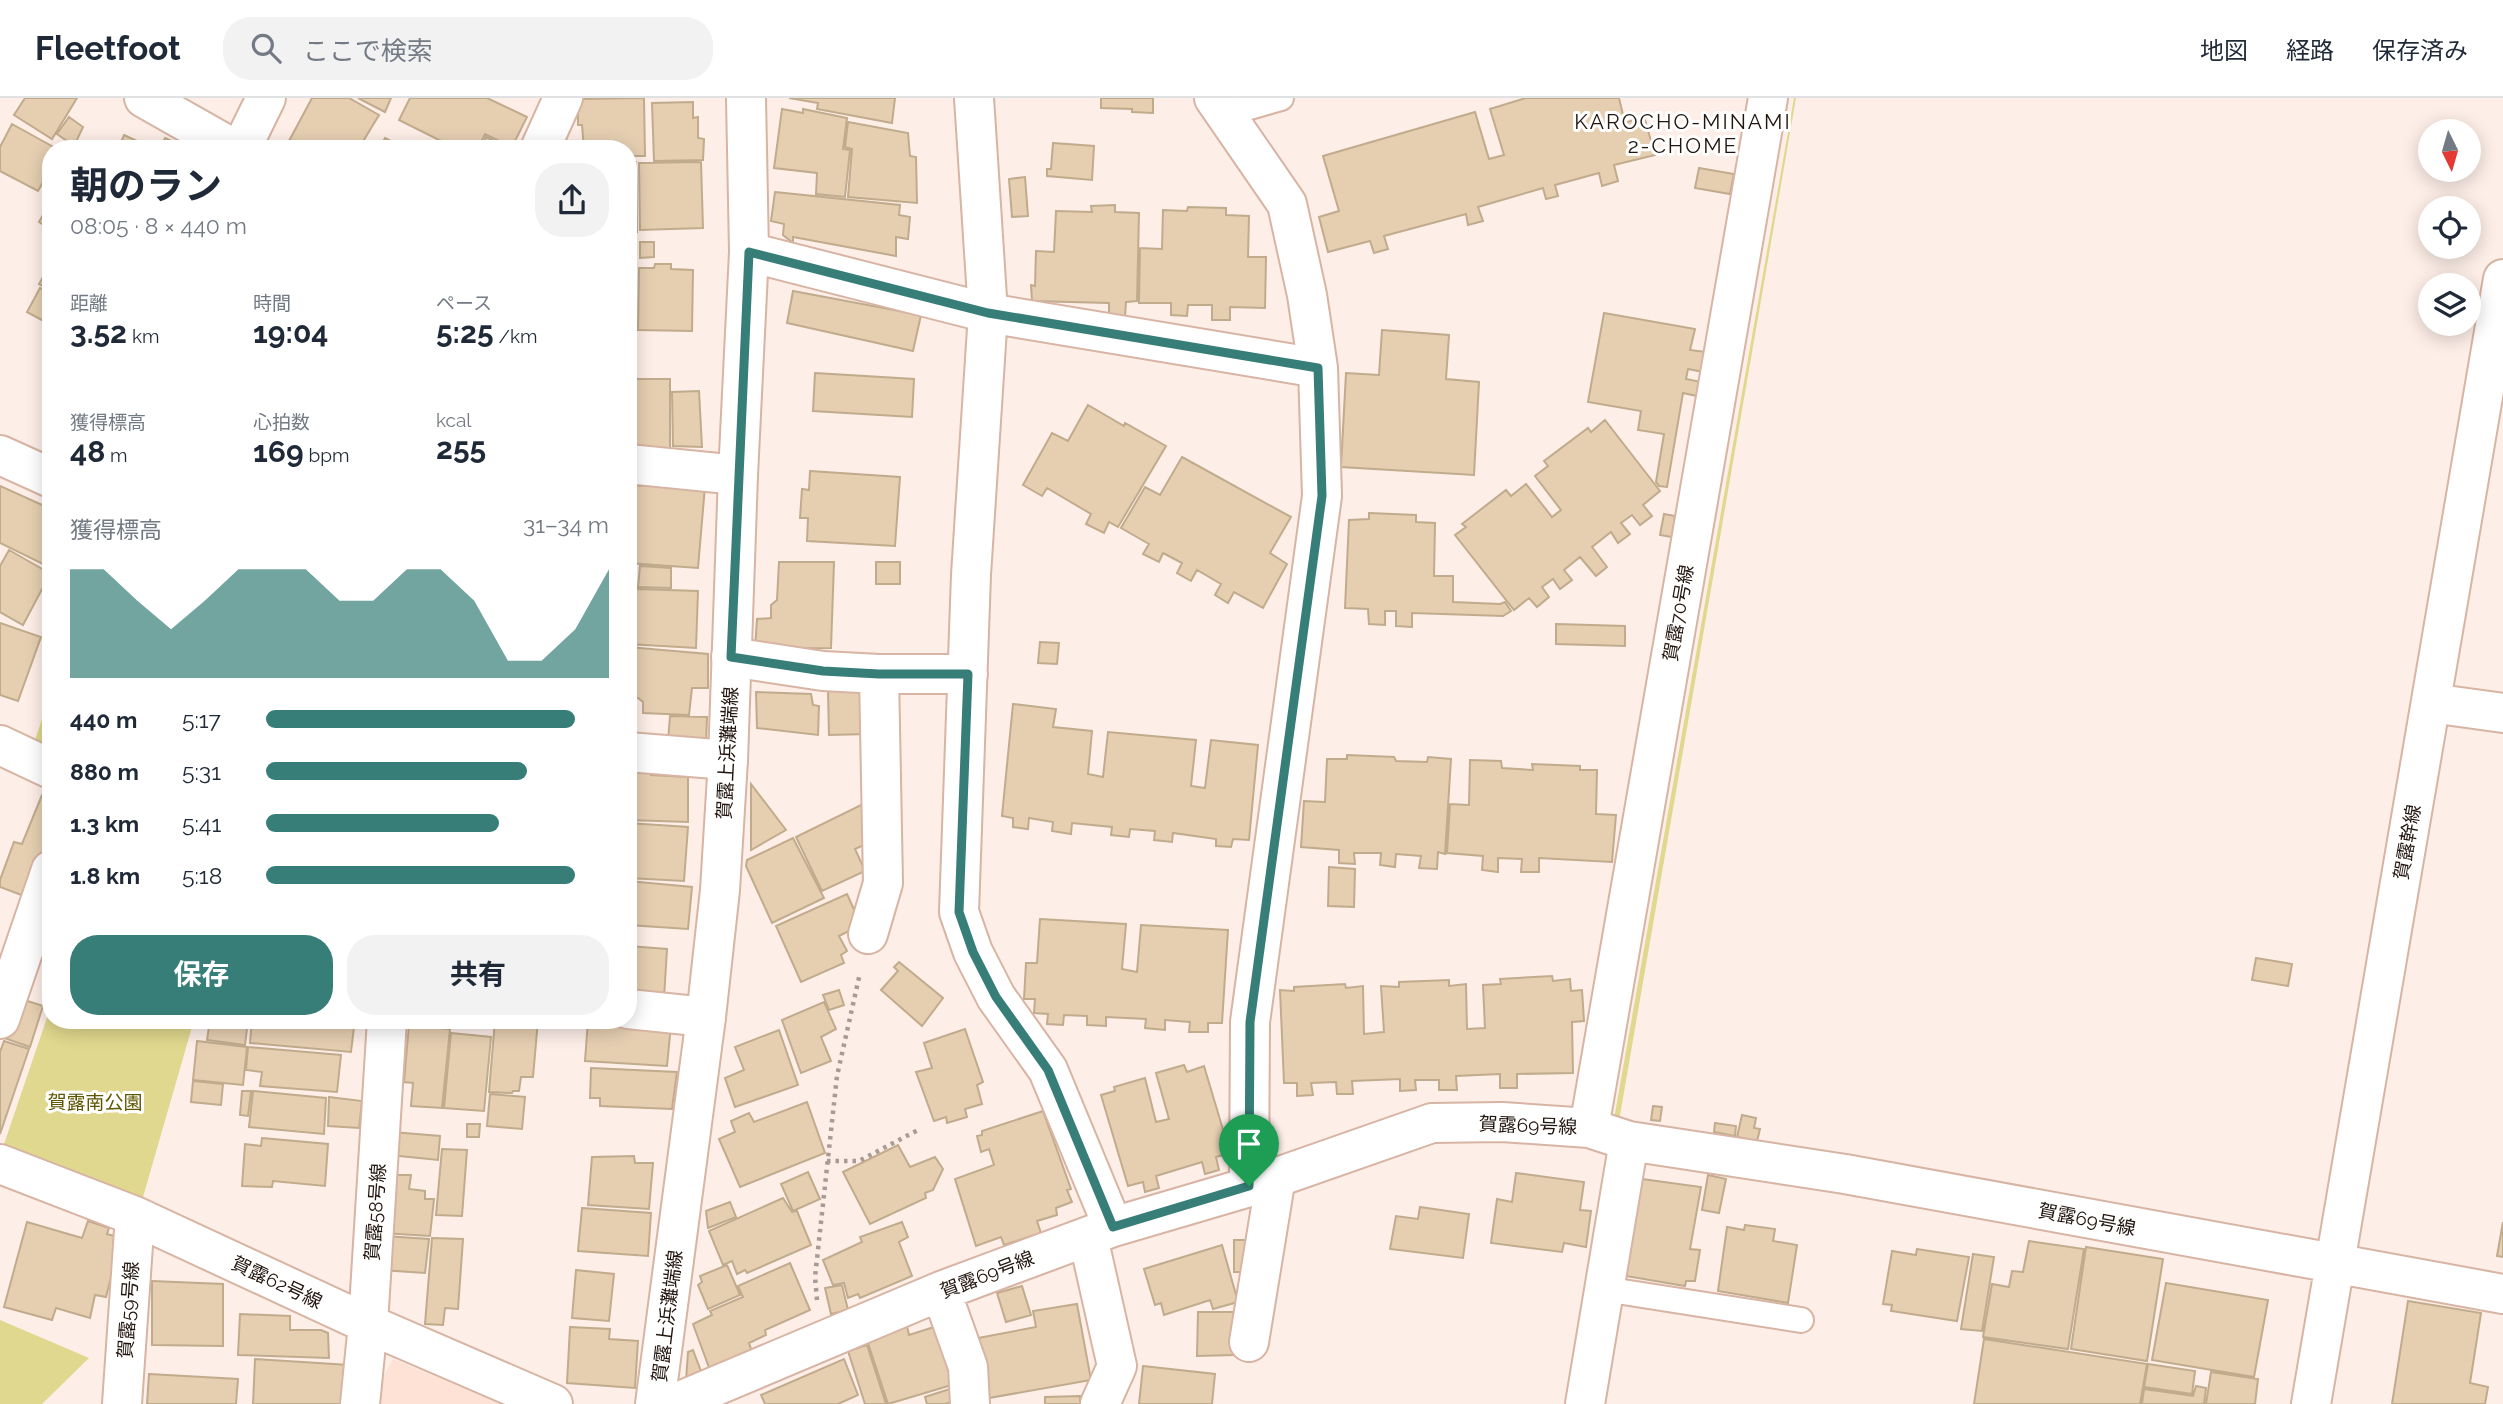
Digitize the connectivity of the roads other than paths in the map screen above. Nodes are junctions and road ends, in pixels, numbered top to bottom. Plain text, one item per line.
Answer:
1 (144, 98) edge
2 (266, 98) edge
3 (563, 98) edge
4 (746, 98) edge
5 (974, 98) edge
6 (1281, 98) edge
7 (1768, 98) edge
8 (1220, 106) edge
9 (218, 140) edge
10 (245, 140) edge
11 (544, 140) edge
12 (749, 252) junction
13 (2503, 279) edge
14 (988, 313) junction
15 (1318, 368) junction
16 (0, 455) edge
17 (637, 465) edge
18 (42, 474) edge
19 (737, 475) junction
20 (731, 657) junction
21 (879, 674) junction
22 (968, 674) junction
23 (2431, 703) junction
24 (2503, 713) edge
25 (0, 745) edge
26 (637, 753) edge
27 (728, 760) junction
28 (42, 765) edge
29 (42, 896) edge
30 (868, 934) road end
31 (637, 1010) edge
32 (706, 1017) junction
33 (0, 1018) edge
34 (386, 1029) edge
35 (1589, 1128) junction
36 (1629, 1141) junction
37 (0, 1164) edge
38 (1263, 1182) junction
39 (135, 1216) junction
40 (1100, 1232) junction
41 (2335, 1265) junction
42 (1604, 1289) junction
43 (942, 1291) junction
44 (2503, 1294) edge
45 (1801, 1320) dead end
46 (368, 1324) junction
47 (1250, 1342) dead end
48 (122, 1404) edge
49 (360, 1404) edge
50 (553, 1404) edge
51 (655, 1404) edge
52 (673, 1404) edge
53 (970, 1404) edge
54 (1100, 1404) edge
55 (1585, 1404) edge
56 (2311, 1404) edge

1 - 9 street
2 - 10 street
3 - 11 street
4 - 12 street, 賀露上浜灘端線
5 - 14 street
6 - 8 lane
7 - 35 street, 賀露70号線
8 - 15 street
12 - 14 street
12 - 19 street, 賀露上浜灘端線
13 - 23 street, 賀露幹線
14 - 15 street
14 - 22 street
15 - 38 street
16 - 18 street
17 - 19 street
19 - 20 street, 賀露上浜灘端線
20 - 21 street
20 - 27 street, 賀露上浜灘端線
21 - 22 street
21 - 30 street
22 - 40 street
23 - 24 street
23 - 41 street, 賀露幹線
25 - 28 street
26 - 27 street
27 - 32 street, 賀露上浜灘端線
29 - 33 street
31 - 32 street
32 - 51 street, 賀露上浜灘端線
34 - 46 street, 賀露58号線
35 - 36 street, 賀露69号線
35 - 38 street, 賀露69号線
36 - 41 street, 賀露69号線
36 - 42 street
37 - 39 street, 賀露62号線
38 - 40 street, 賀露69号線
38 - 47 street
39 - 46 street, 賀露62号線
39 - 48 street, 賀露59号線
40 - 43 street, 賀露69号線
40 - 54 street
41 - 44 street, 賀露69号線
41 - 56 street, 賀露幹線
42 - 45 lane
42 - 55 street
43 - 52 street, 賀露69号線
43 - 53 street
46 - 49 street, 賀露58号線
46 - 50 street, 賀露62号線

